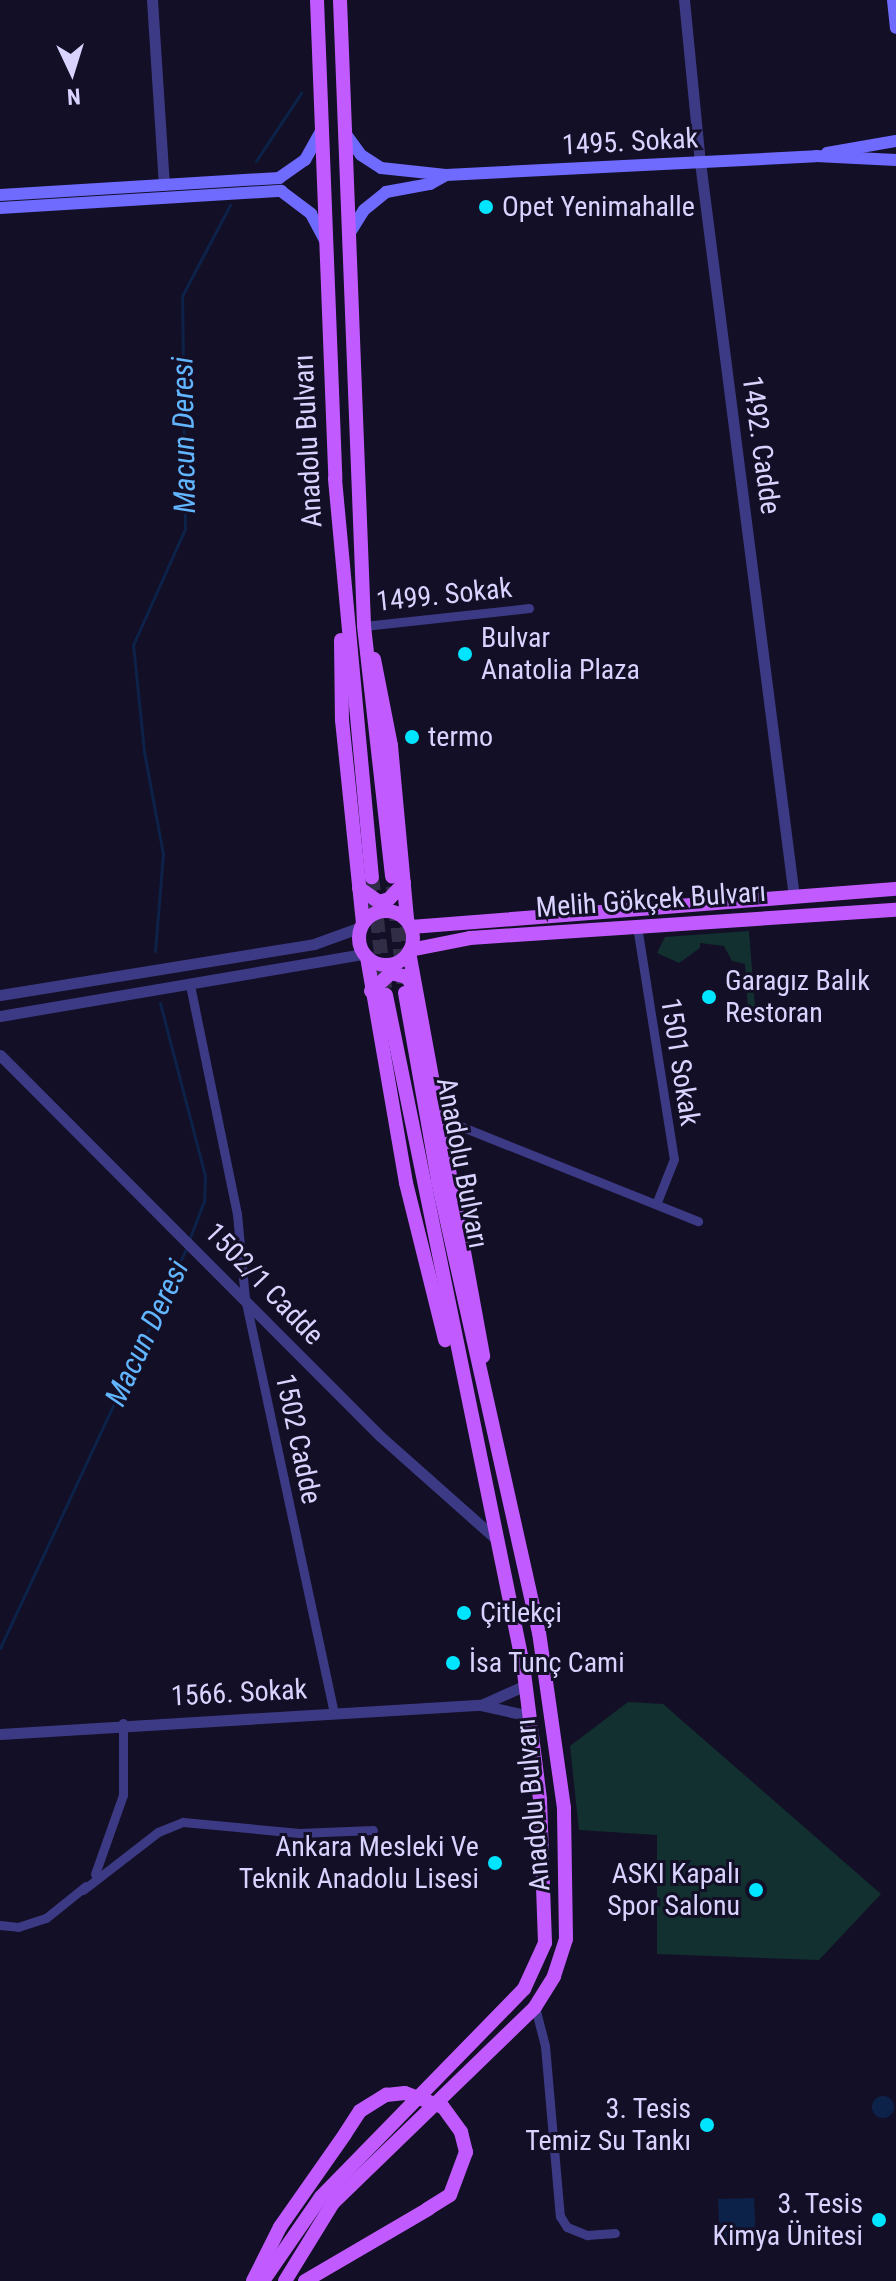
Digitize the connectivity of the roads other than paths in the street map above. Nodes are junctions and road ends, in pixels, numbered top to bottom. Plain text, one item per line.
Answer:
1 (152, 0) edge
2 (317, 0) edge
3 (340, 0) edge
4 (684, 0) edge
5 (893, 0) edge
6 (896, 28) edge
7 (321, 131) junction
8 (344, 131) junction
9 (896, 141) edge
10 (816, 156) junction
11 (896, 160) edge
12 (700, 162) junction
13 (446, 175) junction
14 (237, 187) junction
15 (164, 191) junction
16 (0, 195) edge
17 (0, 208) edge
18 (347, 239) junction
19 (325, 240) junction
20 (344, 600) junction
21 (529, 608) dead end
22 (365, 629) junction
23 (372, 877) tunnel mouth
24 (398, 880) junction
25 (359, 888) junction
26 (896, 889) edge
27 (794, 897) junction
28 (896, 910) edge
29 (409, 924) junction
30 (362, 925) junction
31 (637, 926) junction
32 (410, 951) junction
33 (365, 955) junction
34 (188, 963) junction
35 (190, 985) junction
36 (410, 992) junction
37 (378, 993) junction
38 (0, 995) edge
39 (0, 1016) edge
40 (0, 1055) edge
41 (440, 1118) junction
42 (657, 1202) junction
43 (698, 1221) dead end
44 (245, 1298) junction
45 (483, 1393) junction
46 (497, 1540) junction
47 (526, 1685) junction
48 (480, 1705) junction
49 (334, 1713) junction
50 (530, 1716) junction
51 (123, 1723) junction
52 (0, 1734) edge
53 (373, 1830) dead end
54 (83, 1890) junction
55 (0, 1925) edge
56 (535, 2007) junction
57 (615, 2233) dead end
58 (253, 2281) edge
59 (263, 2281) edge
60 (285, 2281) edge
61 (305, 2281) edge

1 - 15 street
2 - 7 main road, Anadolu Bulvarı
3 - 8 main road, Anadolu Bulvarı
4 - 12 street, 1492. Cadde
5 - 6 main road
7 - 14 main road
7 - 19 main road, Anadolu Bulvarı
8 - 13 main road, 1495. Sokak
8 - 18 main road, Anadolu Bulvarı
9 - 10 main road, 1495. Sokak
10 - 11 main road, 1495. Sokak
10 - 12 main road, 1495. Sokak
12 - 13 main road, 1495. Sokak
12 - 27 street, 1492. Cadde
13 - 18 main road, 1495. Sokak
14 - 15 main road
14 - 19 main road
15 - 16 main road
15 - 17 main road
18 - 22 main road, Anadolu Bulvarı
19 - 20 main road, Anadolu Bulvarı
20 - 23 main road, Anadolu Bulvarı
20 - 25 main road
21 - 22 street, 1499. Sokak
22 - 24 main road, Anadolu Bulvarı
24 - 25 main road
24 - 29 main road, Anadolu Bulvarı
25 - 30 main road
26 - 27 main road, Melih Gökçek Bulvarı
27 - 29 main road, Melih Gökçek Bulvarı
28 - 31 main road, Melih Gökçek Bulvarı
29 - 30 main road
29 - 32 main road
30 - 33 main road
30 - 34 street
31 - 32 main road, Melih Gökçek Bulvarı
31 - 42 street, 1501 Sokak
32 - 33 main road
32 - 36 main road
33 - 35 street
33 - 37 main road, Anadolu Bulvarı
34 - 35 street
34 - 38 street
35 - 39 street
35 - 44 street, 1502 Cadde
36 - 37 main road
36 - 41 main road
36 - 45 main road, Anadolu Bulvarı
37 - 46 main road, Anadolu Bulvarı
40 - 44 street, 1502/1 Cadde
41 - 42 street
41 - 45 main road
42 - 43 street
44 - 46 street, 1502/1 Cadde
44 - 49 street, 1502 Cadde
45 - 56 main road, Anadolu Bulvarı
46 - 47 main road, Anadolu Bulvarı
47 - 48 street
47 - 50 main road, Anadolu Bulvarı
48 - 49 street, 1566. Sokak
48 - 50 street
49 - 51 street, 1566. Sokak
50 - 59 main road, Anadolu Bulvarı
51 - 52 street, 1566. Sokak
51 - 54 street
53 - 54 street
54 - 55 street
56 - 57 street
56 - 60 main road, Anadolu Bulvarı
58 - 61 main road, bridge

